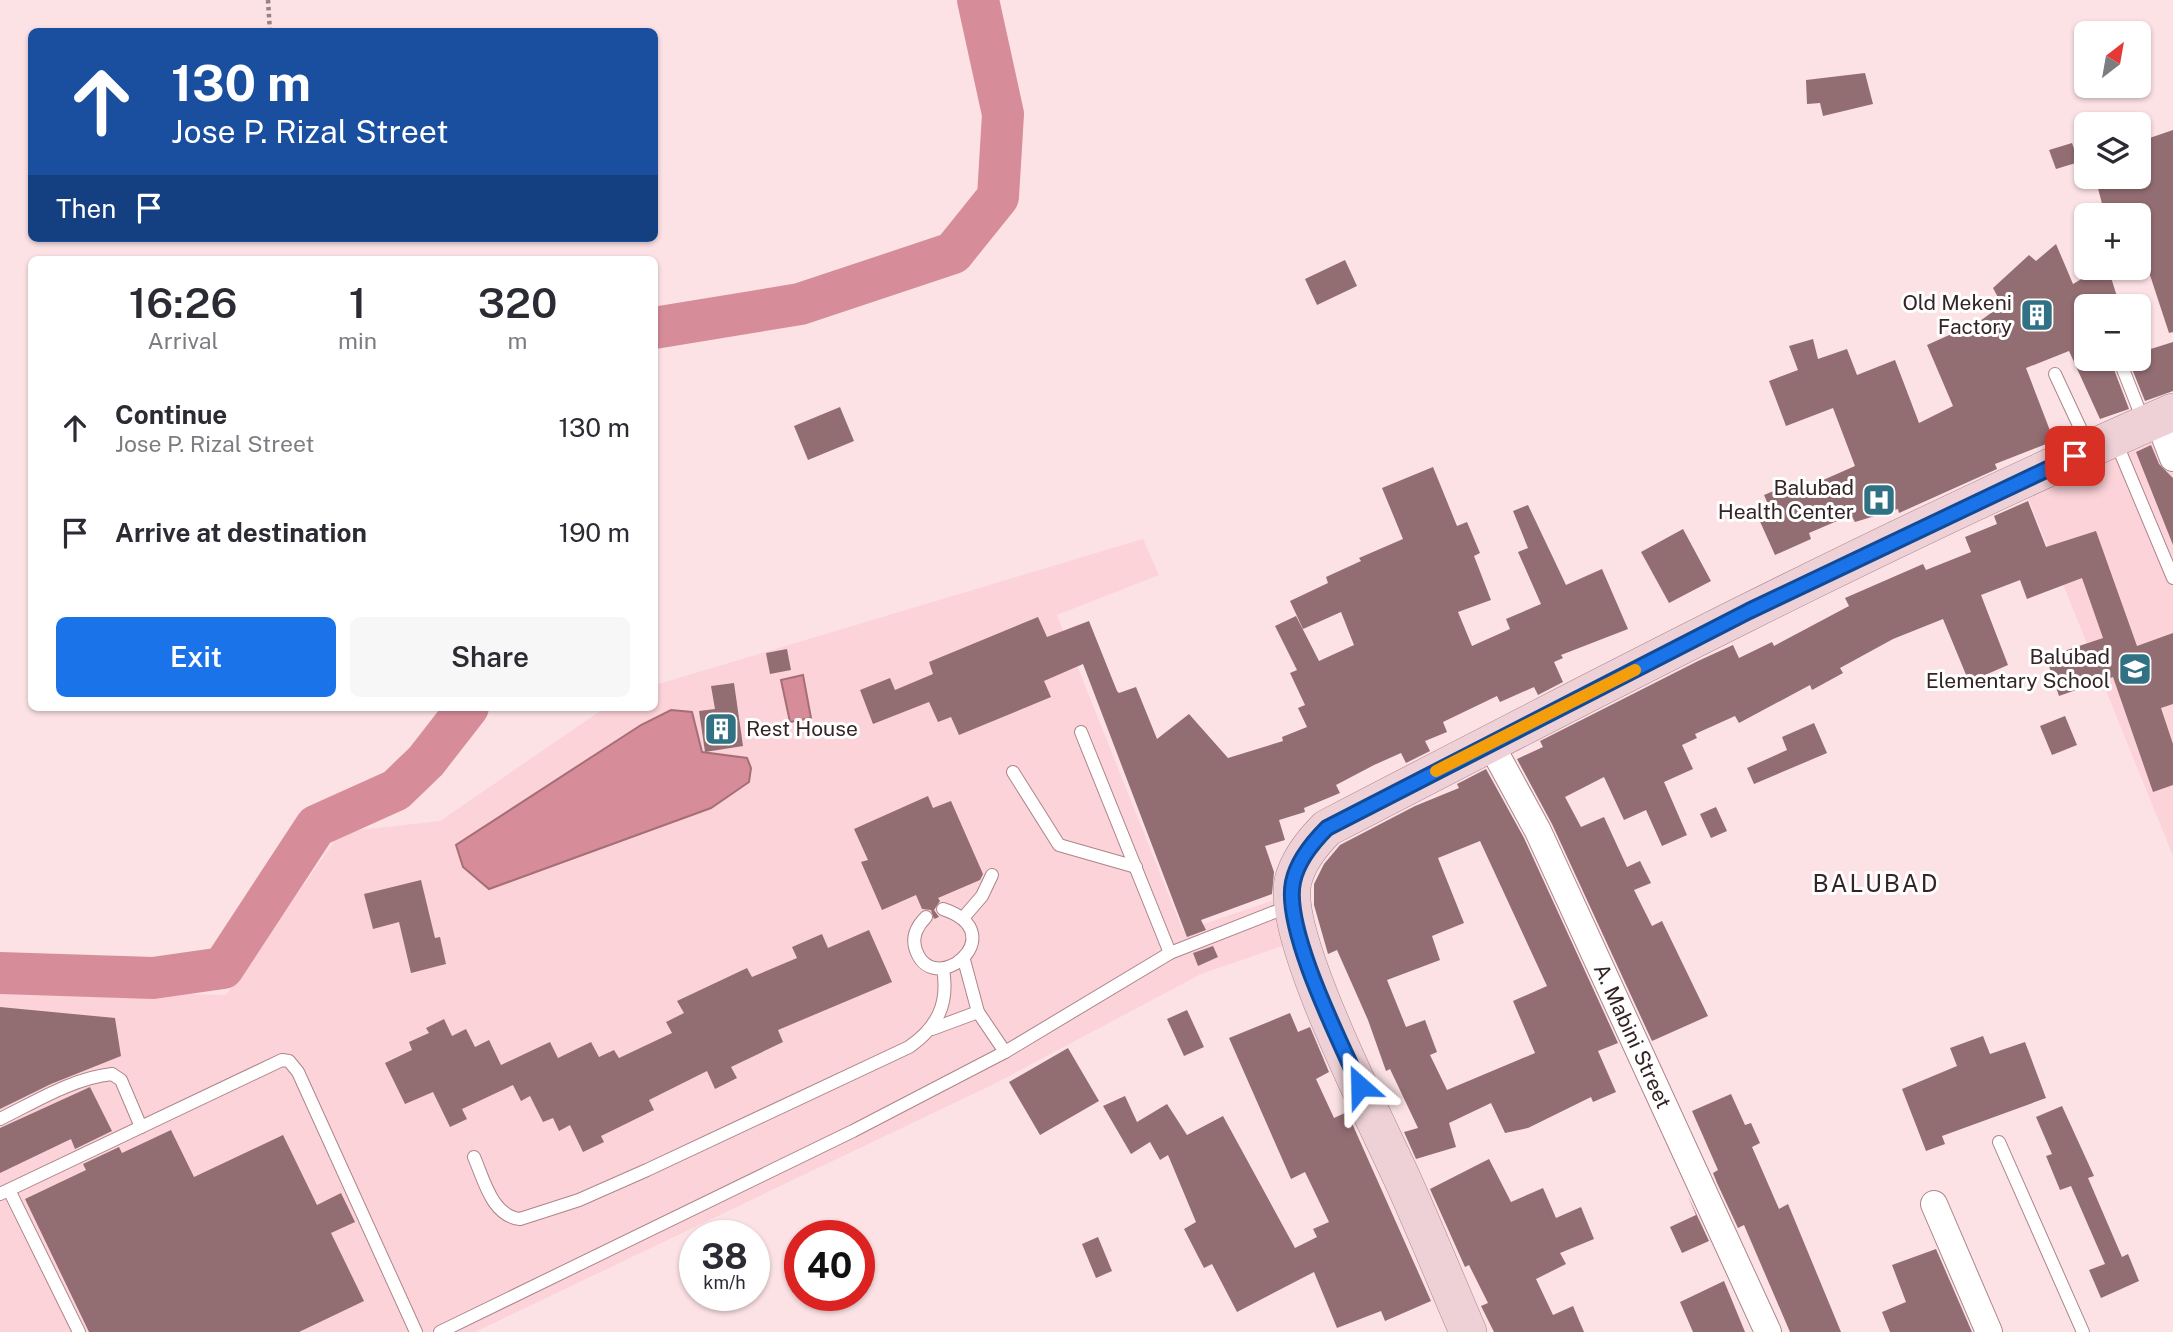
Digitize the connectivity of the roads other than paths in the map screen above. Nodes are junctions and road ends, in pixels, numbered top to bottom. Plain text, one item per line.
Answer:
1 (2122, 371) edge
2 (2055, 374) dead end
3 (2136, 429) edge
4 (2173, 458) edge
5 (2173, 578) edge
6 (1082, 732) dead end
7 (1490, 743) junction
8 (1013, 772) dead end
9 (1136, 867) junction
10 (992, 875) dead end
11 (1294, 905) junction
12 (943, 909) dead end
13 (926, 917) dead end
14 (963, 918) junction
15 (1170, 953) junction
16 (964, 960) junction
17 (943, 969) junction
18 (978, 1012) junction
19 (932, 1029) junction
20 (1005, 1052) junction
21 (0, 1119) edge
22 (141, 1127) junction
23 (1999, 1142) dead end
24 (474, 1157) dead end
25 (4, 1192) edge
26 (1934, 1205) dead end
27 (79, 1332) edge
28 (416, 1332) edge
29 (440, 1332) edge
30 (1468, 1332) edge
31 (1768, 1332) edge
32 (1989, 1332) edge
33 (2082, 1332) edge

1 - 3 lane
2 - 3 lane
3 - 4 street
3 - 5 lane
3 - 7 street
6 - 9 lane
7 - 11 street
7 - 31 street, A. Mabini Street
8 - 9 lane
9 - 15 lane
10 - 14 lane
11 - 15 lane
11 - 30 street
12 - 14 lane
13 - 17 lane
14 - 16 lane
15 - 20 lane
16 - 17 lane
16 - 18 lane
17 - 19 lane
18 - 19 lane
18 - 20 lane
19 - 24 lane
20 - 29 lane
21 - 22 lane
22 - 25 lane
22 - 28 lane
23 - 33 lane
25 - 27 lane
26 - 32 street

